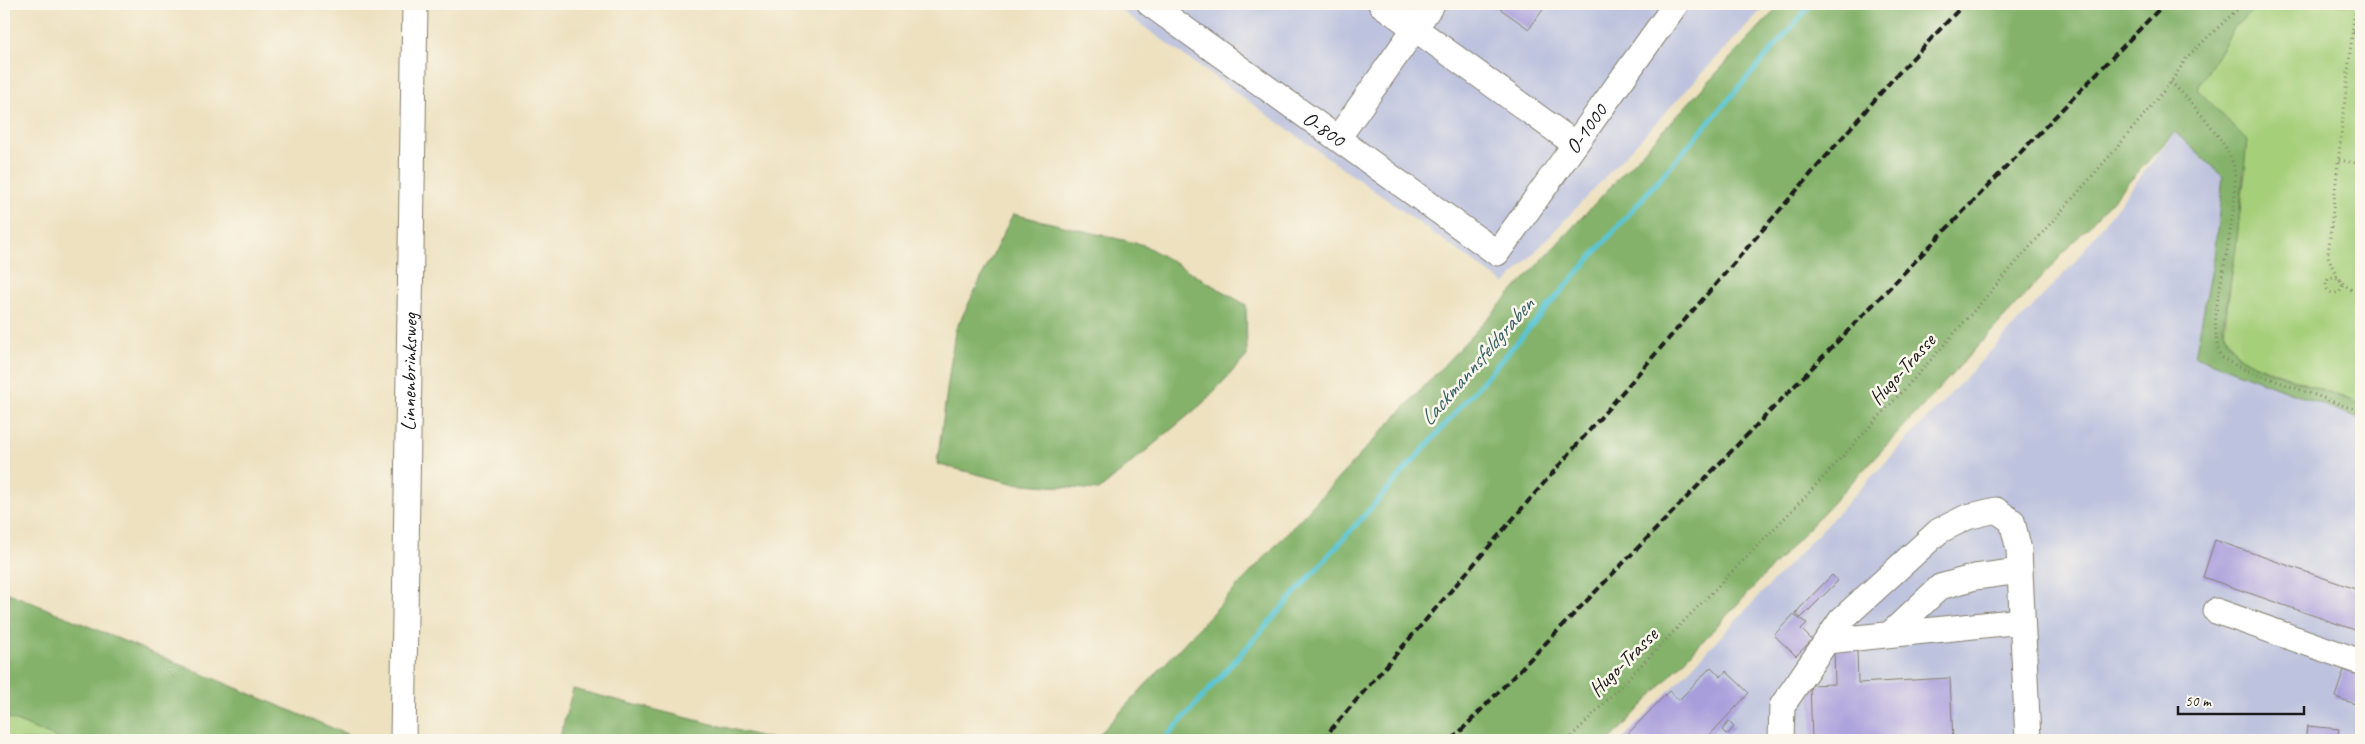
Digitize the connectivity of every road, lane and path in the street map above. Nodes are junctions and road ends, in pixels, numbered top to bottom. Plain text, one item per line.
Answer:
1 (415, 4) edge
2 (1150, 4) edge
3 (1381, 4) edge
4 (1432, 4) edge
5 (1676, 4) edge
6 (2243, 4) edge
7 (2359, 4) edge
8 (1176, 11) edge
9 (1415, 28) junction
10 (2354, 32) junction
11 (2361, 33) edge
12 (2171, 82) junction
13 (1338, 138) junction
14 (1576, 144) junction
15 (2339, 160) junction
16 (2361, 164) edge
17 (1497, 253) joint
18 (2341, 281) junction
19 (2361, 294) edge
20 (2361, 412) edge
21 (2020, 571) junction
22 (2216, 611) dead end
23 (2022, 620) junction
24 (1890, 634) junction
25 (1826, 641) junction
26 (2361, 662) edge
27 (403, 740) edge
28 (1568, 740) edge
29 (1781, 740) edge
30 (2028, 740) edge

1 - 27 street, Linnenbrinksweg
2 - 8 street, O-800
3 - 9 street
4 - 9 street
5 - 14 street, O-1000
6 - 12 path, Hugo-Trasse
7 - 10 path
8 - 13 street, O-800
9 - 13 street
9 - 14 street
10 - 11 path
10 - 15 path
12 - 20 path
12 - 28 path, Hugo-Trasse
13 - 17 street, O-800
14 - 17 street, O-1000
15 - 16 path
15 - 18 path
18 - 18 path
18 - 19 path
21 - 23 street
21 - 24 street
21 - 25 street
22 - 26 street
23 - 24 street
23 - 30 street
24 - 25 street
25 - 29 street

